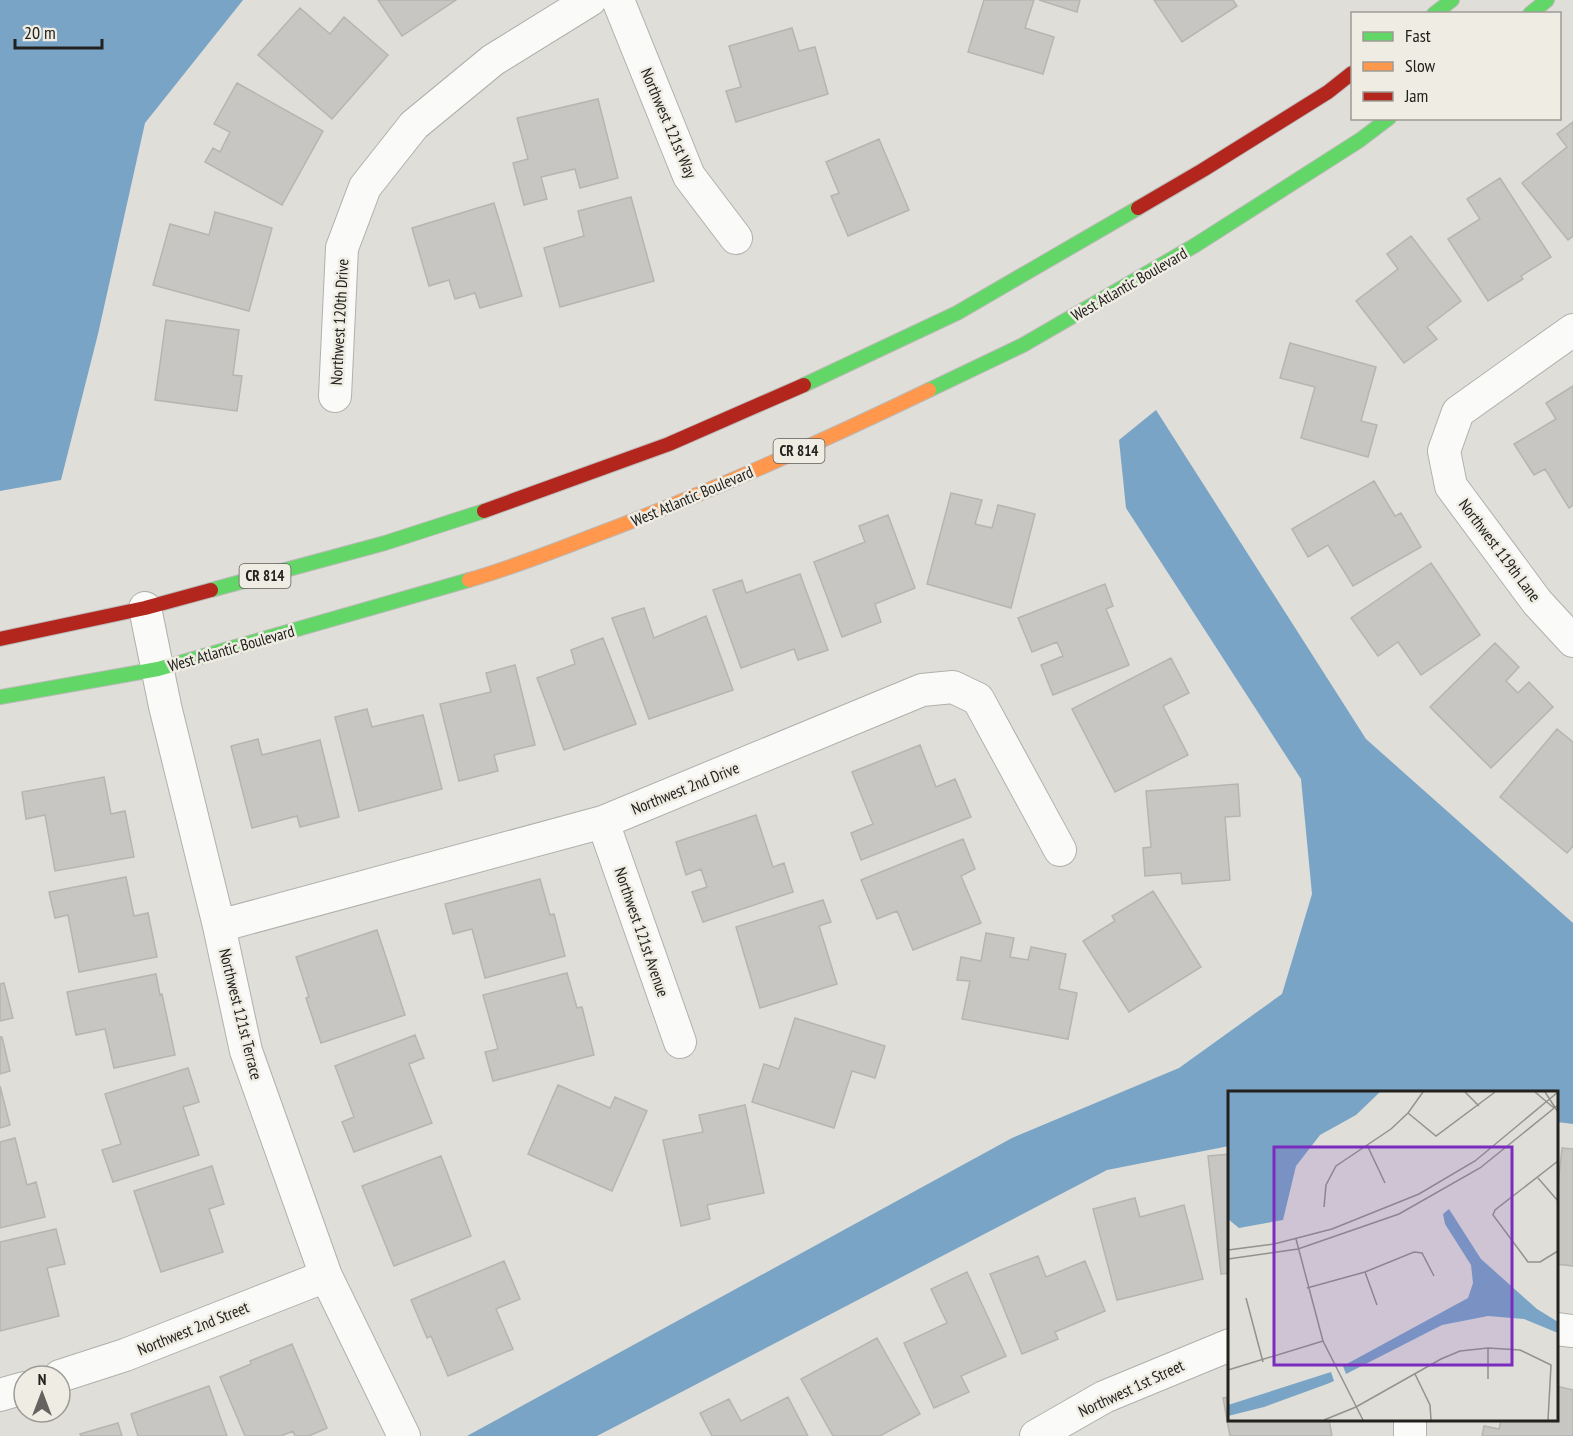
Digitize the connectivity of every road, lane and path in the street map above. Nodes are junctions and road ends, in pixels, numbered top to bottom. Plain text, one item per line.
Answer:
1 (590, 0) edge
2 (618, 0) edge
3 (1452, 0) edge
4 (1547, 0) edge
5 (1437, 12) edge
6 (1532, 12) edge
7 (1351, 75) edge
8 (1386, 120) edge
9 (736, 238) dead end
10 (1573, 330) edge
11 (335, 396) dead end
12 (145, 608) junction
13 (0, 639) edge
14 (1573, 641) edge
15 (158, 669) junction
16 (0, 697) edge
17 (603, 822) junction
18 (1060, 849) dead end
19 (219, 926) junction
20 (680, 1042) dead end
21 (326, 1276) junction
22 (1558, 1329) edge
23 (1573, 1331) edge
24 (1228, 1346) edge
25 (72, 1372) edge
26 (404, 1436) edge
27 (1036, 1436) edge

1 - 11 street, Northwest 120th Drive
2 - 9 street, Northwest 121st Way
3 - 5 main road
4 - 6 main road
7 - 12 main road, CR 814
8 - 15 main road, West Atlantic Boulevard / CR 814
10 - 14 street, Northwest 119th Lane
12 - 13 main road, CR 814
12 - 15 street, Northwest 121st Terrace
15 - 16 main road, West Atlantic Boulevard / CR 814
15 - 19 street, Northwest 121st Terrace
17 - 18 street, Northwest 2nd Drive
17 - 19 street, Northwest 2nd Drive
17 - 20 street, Northwest 121st Avenue
19 - 21 street, Northwest 121st Terrace
21 - 25 street, Northwest 2nd Street
21 - 26 street, Northwest 121st Terrace
22 - 23 street
24 - 27 street, Northwest 1st Street

